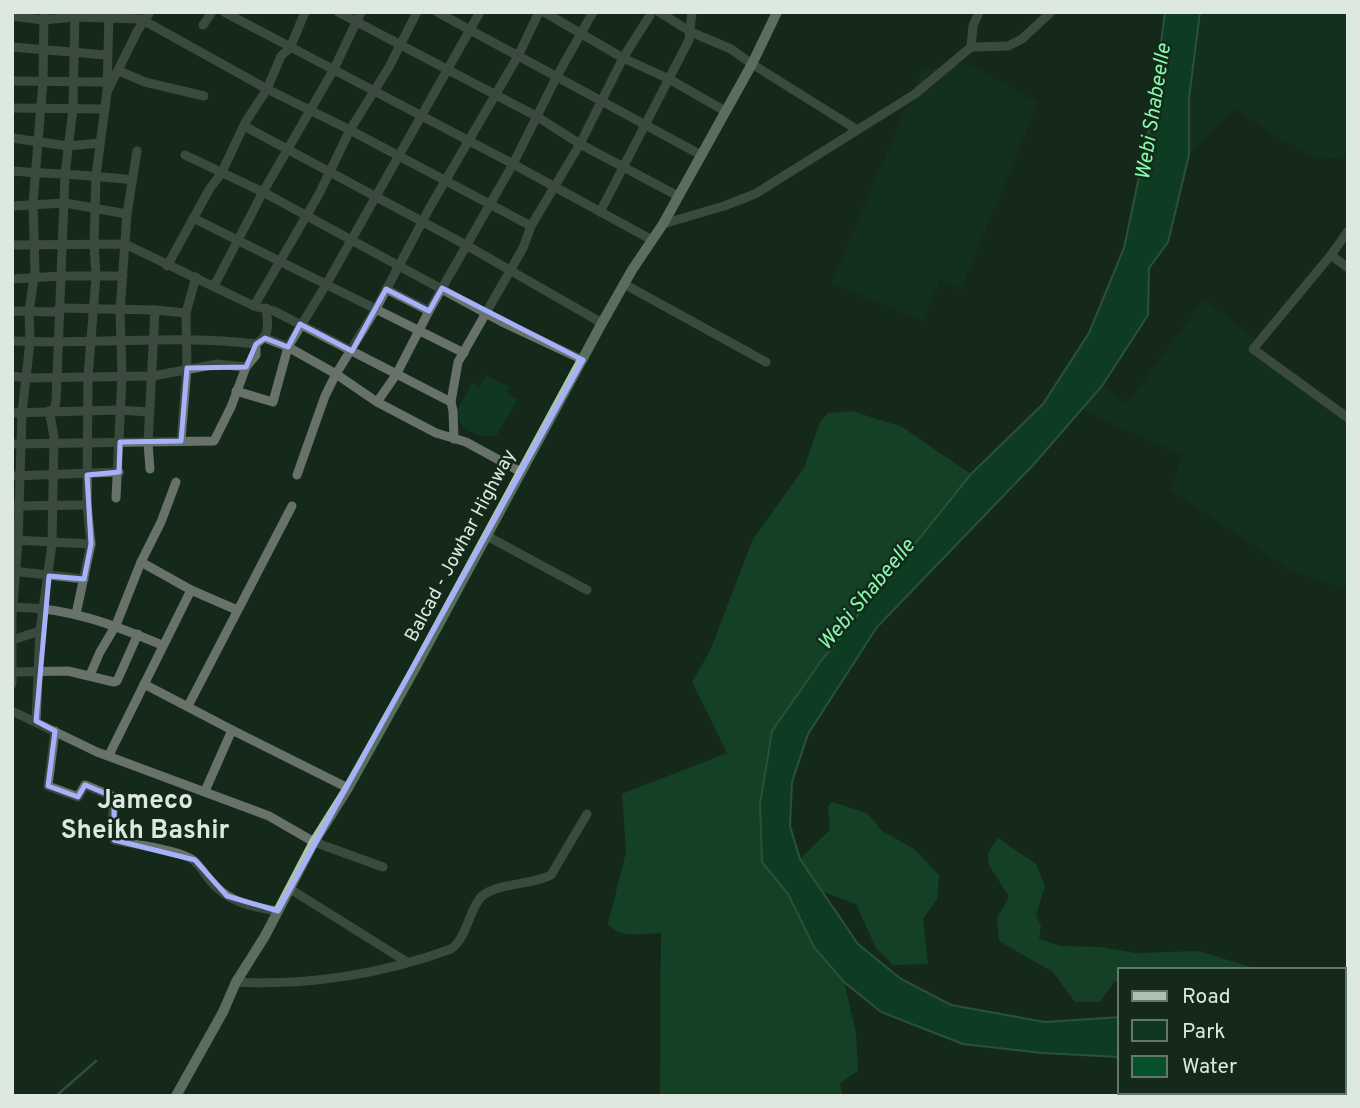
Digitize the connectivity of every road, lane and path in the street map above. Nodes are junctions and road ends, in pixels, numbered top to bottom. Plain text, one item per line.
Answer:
1 (212, 12) edge
2 (224, 12) edge
3 (305, 12) edge
4 (338, 12) edge
5 (417, 12) edge
6 (437, 12) edge
7 (480, 12) edge
8 (542, 12) edge
9 (593, 12) edge
10 (652, 12) edge
11 (659, 12) edge
12 (692, 12) edge
13 (778, 12) edge
14 (979, 12) edge
15 (1051, 12) edge
16 (75, 15) edge
17 (109, 15) edge
18 (12, 16) edge
19 (44, 16) edge
20 (144, 16) edge
21 (358, 17) edge
22 (202, 25) dead end
23 (471, 30) junction
24 (691, 32) junction
25 (581, 33) junction
26 (401, 44) junction
27 (12, 47) edge
28 (971, 47) junction
29 (290, 48) junction
30 (43, 50) junction
31 (74, 52) junction
32 (106, 55) junction
33 (518, 57) junction
34 (623, 58) junction
35 (752, 64) junction
36 (334, 69) junction
37 (449, 69) junction
38 (119, 71) junction
39 (557, 75) junction
40 (669, 79) junction
41 (73, 80) junction
42 (12, 81) edge
43 (43, 81) junction
44 (106, 87) junction
45 (267, 89) junction
46 (374, 91) junction
47 (494, 95) junction
48 (204, 96) dead end
49 (601, 102) junction
50 (40, 107) junction
51 (12, 108) edge
52 (73, 108) junction
53 (105, 109) junction
54 (311, 110) junction
55 (725, 111) junction
56 (422, 116) junction
57 (536, 116) junction
58 (244, 126) junction
59 (644, 126) junction
60 (856, 129) junction
61 (350, 130) junction
62 (12, 138) edge
63 (470, 141) junction
64 (38, 142) junction
65 (100, 143) junction
66 (580, 144) junction
67 (68, 146) junction
68 (288, 149) junction
69 (136, 150) dead end
70 (185, 155) dead end
71 (701, 155) junction
72 (398, 156) junction
73 (513, 164) junction
74 (621, 167) junction
75 (12, 171) edge
76 (329, 171) junction
77 (34, 173) junction
78 (221, 174) junction
79 (65, 175) junction
80 (96, 175) junction
81 (132, 180) junction
82 (446, 181) junction
83 (555, 186) junction
84 (263, 192) junction
85 (374, 197) junction
86 (678, 197) junction
87 (33, 203) junction
88 (65, 203) junction
89 (489, 205) junction
90 (12, 206) edge
91 (96, 209) junction
92 (600, 212) junction
93 (127, 214) junction
94 (305, 216) junction
95 (193, 218) junction
96 (422, 222) junction
97 (663, 224) junction
98 (531, 226) junction
99 (1348, 231) edge
100 (239, 240) junction
101 (350, 240) junction
102 (652, 240) junction
103 (34, 244) junction
104 (94, 244) junction
105 (125, 244) junction
106 (12, 245) edge
107 (63, 245) junction
108 (466, 246) junction
109 (1331, 255) junction
110 (279, 260) junction
111 (167, 265) junction
112 (399, 265) junction
113 (1348, 268) edge
114 (510, 271) junction
115 (62, 276) junction
116 (96, 276) junction
117 (123, 276) junction
118 (196, 277) junction
119 (34, 278) junction
120 (12, 279) edge
121 (327, 284) junction
122 (624, 284) junction
123 (214, 286) junction
124 (442, 288) junction
125 (386, 289) junction
126 (254, 306) junction
127 (61, 308) junction
128 (266, 308) junction
129 (376, 309) junction
130 (93, 310) junction
131 (155, 310) junction
132 (12, 311) edge
133 (29, 311) junction
134 (120, 311) junction
135 (429, 311) junction
136 (186, 313) junction
137 (487, 314) junction
138 (602, 323) junction
139 (300, 324) junction
140 (419, 330) junction
141 (265, 338) junction
142 (187, 340) junction
143 (12, 341) edge
144 (119, 341) junction
145 (155, 341) junction
146 (30, 342) junction
147 (59, 342) junction
148 (91, 342) junction
149 (256, 344) junction
150 (288, 347) junction
151 (352, 351) junction
152 (464, 353) junction
153 (583, 360) junction
154 (766, 362) dead end
155 (187, 368) junction
156 (246, 368) junction
157 (337, 374) junction
158 (396, 375) junction
159 (12, 376) edge
160 (57, 376) junction
161 (122, 376) junction
162 (153, 376) junction
163 (88, 377) junction
164 (27, 378) junction
165 (236, 391) junction
166 (377, 402) junction
167 (451, 402) junction
168 (118, 410) junction
169 (49, 411) junction
170 (87, 411) junction
171 (150, 412) junction
172 (17, 413) edge
173 (1348, 418) edge
174 (454, 439) junction
175 (181, 441) junction
176 (120, 442) junction
177 (148, 443) junction
178 (17, 444) edge
179 (53, 444) junction
180 (87, 444) junction
181 (150, 469) dead end
182 (119, 472) junction
183 (521, 472) junction
184 (53, 474) junction
185 (87, 475) junction
186 (297, 475) dead end
187 (17, 476) edge
188 (176, 482) dead end
189 (116, 498) dead end
190 (53, 505) junction
191 (87, 505) junction
192 (15, 506) edge
193 (292, 506) dead end
194 (487, 536) junction
195 (15, 540) edge
196 (52, 544) junction
197 (90, 544) junction
198 (141, 562) junction
199 (14, 572) edge
200 (49, 576) junction
201 (84, 579) junction
202 (191, 590) junction
203 (587, 590) dead end
204 (12, 607) edge
205 (45, 607) junction
206 (237, 610) junction
207 (76, 614) junction
208 (12, 618) edge
209 (116, 625) junction
210 (40, 631) junction
211 (138, 635) junction
212 (13, 640) edge
213 (162, 645) junction
214 (39, 670) junction
215 (13, 672) edge
216 (90, 675) junction
217 (12, 684) edge
218 (145, 684) junction
219 (188, 706) junction
220 (12, 712) edge
221 (36, 721) junction
222 (232, 730) junction
223 (55, 731) junction
224 (109, 755) junction
225 (348, 788) junction
226 (205, 791) junction
227 (587, 814) dead end
228 (314, 842) junction
229 (383, 867) dead end
230 (290, 889) junction
231 (278, 911) junction
232 (407, 962) junction
233 (236, 982) junction
234 (176, 1096) edge

1 - 22 street
2 - 29 street
3 - 29 street
4 - 21 street
5 - 26 street
6 - 23 street
7 - 23 street
8 - 25 street
8 - 33 street
9 - 25 street
10 - 34 street
11 - 24 street
12 - 24 street
13 - 35 main road, Balcad - Jowhar Highway
14 - 28 street
15 - 28 street
16 - 17 street
16 - 19 street
16 - 31 street
17 - 20 street
17 - 32 street
18 - 19 street
19 - 30 street
20 - 38 street
20 - 45 street
21 - 26 street
21 - 36 street
23 - 33 street
23 - 37 street
24 - 35 street
24 - 40 street
25 - 34 street
25 - 39 street
26 - 37 street
26 - 46 street
27 - 30 street
28 - 60 street
29 - 36 street
29 - 45 street
30 - 31 street
30 - 43 street
31 - 32 street
31 - 41 street
32 - 44 street
33 - 39 street
33 - 47 street
34 - 40 street
34 - 49 street
35 - 55 main road, Balcad - Jowhar Highway
35 - 60 street
36 - 46 street
36 - 54 street
37 - 47 street
37 - 56 street
38 - 44 street
38 - 48 street
39 - 49 street
39 - 57 street
40 - 55 street
40 - 59 street
41 - 43 street
41 - 44 street
41 - 52 street
42 - 43 street
43 - 50 street
44 - 53 street
45 - 54 street
45 - 58 street
46 - 56 street
46 - 61 street
47 - 57 street
47 - 63 street
49 - 59 street
49 - 66 street
50 - 51 street
50 - 52 street
50 - 64 street
52 - 53 street
52 - 67 street
53 - 65 street
54 - 61 street
54 - 68 street
55 - 71 main road, Balcad - Jowhar Highway
56 - 63 street
56 - 72 street
57 - 66 street
57 - 73 street
58 - 68 street
58 - 78 street
59 - 71 street
59 - 74 street
60 - 97 street
61 - 72 street
61 - 76 street
62 - 64 street
63 - 73 street
63 - 82 street
64 - 67 street
64 - 77 street
65 - 67 street
65 - 80 street
66 - 74 street
66 - 83 street
67 - 79 street
68 - 76 street
68 - 84 street
69 - 81 street
70 - 78 street
71 - 86 main road, Balcad - Jowhar Highway
72 - 82 street
72 - 85 street
73 - 83 street
73 - 89 street
74 - 86 street
74 - 92 street
75 - 77 street
76 - 85 street
76 - 94 street
77 - 79 street
77 - 87 street
78 - 84 street
78 - 95 street
79 - 80 street
79 - 88 street
80 - 81 street
80 - 91 street
81 - 93 street
82 - 89 street
82 - 96 street
83 - 92 street
83 - 98 street
84 - 94 street
84 - 100 street
85 - 96 street
85 - 101 street
86 - 97 main road, Balcad - Jowhar Highway
87 - 88 street
87 - 90 street
87 - 103 street
88 - 91 street
88 - 107 street
89 - 98 street
89 - 108 street
91 - 93 street
91 - 104 street
92 - 102 street
93 - 105 street
94 - 101 street
94 - 110 street
95 - 100 street
95 - 111 street
96 - 108 street
96 - 112 street
97 - 102 main road, Balcad - Jowhar Highway
98 - 114 street
99 - 109 street
100 - 110 street
100 - 123 street
101 - 112 street
101 - 121 street
102 - 122 main road, Balcad - Jowhar Highway
103 - 106 street
103 - 107 street
103 - 119 street
104 - 105 street
104 - 107 street
104 - 116 street
105 - 111 street
105 - 117 street
107 - 115 street
108 - 114 street
108 - 124 street
109 - 113 street
109 - 173 street
110 - 121 street
110 - 126 street
111 - 118 street
112 - 124 street
112 - 125 street
114 - 137 street
114 - 138 street
115 - 116 street
115 - 119 street
115 - 127 street
116 - 117 street
116 - 130 street
117 - 134 street
118 - 123 street
118 - 136 street
119 - 120 street
119 - 133 street
121 - 129 street
121 - 139 street
122 - 138 main road, Balcad - Jowhar Highway
122 - 154 street
123 - 126 street
124 - 135 street
124 - 137 street
125 - 129 street
125 - 135 street
126 - 128 street
127 - 130 street
127 - 133 street
127 - 147 street
128 - 139 street
128 - 141 street
129 - 140 street
129 - 151 street
130 - 134 street
130 - 148 street
131 - 134 street
131 - 136 street
131 - 145 street
132 - 133 street
133 - 146 street
134 - 144 street
135 - 140 street
136 - 142 street
137 - 152 street
137 - 153 street
138 - 153 main road, Balcad - Jowhar Highway
139 - 150 street
139 - 151 street
140 - 152 street
140 - 158 street
141 - 149 street
141 - 150 street
142 - 145 street
142 - 149 street
142 - 155 street
143 - 146 street
144 - 145 street
144 - 148 street
144 - 161 street
145 - 162 street
146 - 147 street
146 - 164 street
147 - 148 street
147 - 160 street
148 - 163 street
149 - 156 street
150 - 157 street
150 - 165 street
151 - 157 street
151 - 158 street
152 - 167 street
153 - 183 main road, Balcad - Jowhar Highway
155 - 156 street
155 - 162 street
155 - 175 street
156 - 165 street
157 - 166 street
157 - 186 street
158 - 166 street
158 - 167 street
159 - 164 street
160 - 163 street
160 - 164 street
160 - 169 street
161 - 162 street
161 - 163 street
161 - 168 street
162 - 171 street
163 - 170 street
164 - 172 street
165 - 175 street
166 - 174 street
167 - 174 street
168 - 170 street
168 - 171 street
168 - 176 street
169 - 170 street
169 - 172 street
169 - 179 street
170 - 180 street
171 - 177 street
172 - 178 street
174 - 183 street
175 - 177 street
176 - 177 street
176 - 180 street
176 - 182 street
177 - 181 street
178 - 179 street
178 - 187 street
179 - 180 street
179 - 184 street
180 - 185 street
182 - 185 street
182 - 189 street
183 - 194 main road, Balcad - Jowhar Highway
184 - 185 street
184 - 187 street
184 - 190 street
185 - 191 street
187 - 192 street
188 - 198 street
190 - 191 street
190 - 192 street
190 - 196 street
191 - 197 street
192 - 195 street
193 - 206 street
194 - 203 street
194 - 225 main road, Balcad - Jowhar Highway
195 - 196 street
195 - 199 street
196 - 197 street
196 - 200 street
197 - 201 street
198 - 202 street
198 - 209 street
199 - 200 street
199 - 204 street
200 - 201 street
200 - 205 street
201 - 207 street
202 - 206 street
202 - 213 street
204 - 205 street
204 - 208 street
205 - 207 street
205 - 210 street
206 - 219 street
207 - 209 street
208 - 212 street
209 - 211 street
209 - 216 street
210 - 212 street
210 - 214 street
211 - 213 street
211 - 216 street
212 - 215 street
213 - 218 street
214 - 215 street
214 - 216 street
214 - 221 street
215 - 217 street
218 - 219 street
218 - 224 street
219 - 222 street
220 - 221 street
221 - 223 street
222 - 225 street
222 - 226 street
223 - 224 street
223 - 231 street
224 - 226 street
225 - 228 main road, Balcad - Jowhar Highway
226 - 228 street
227 - 232 street
228 - 229 street
228 - 230 main road, Balcad - Jowhar Highway
230 - 231 main road, Balcad - Jowhar Highway
230 - 232 street
231 - 233 main road, Balcad - Jowhar Highway
232 - 233 street
233 - 234 main road, Balcad - Jowhar Highway

